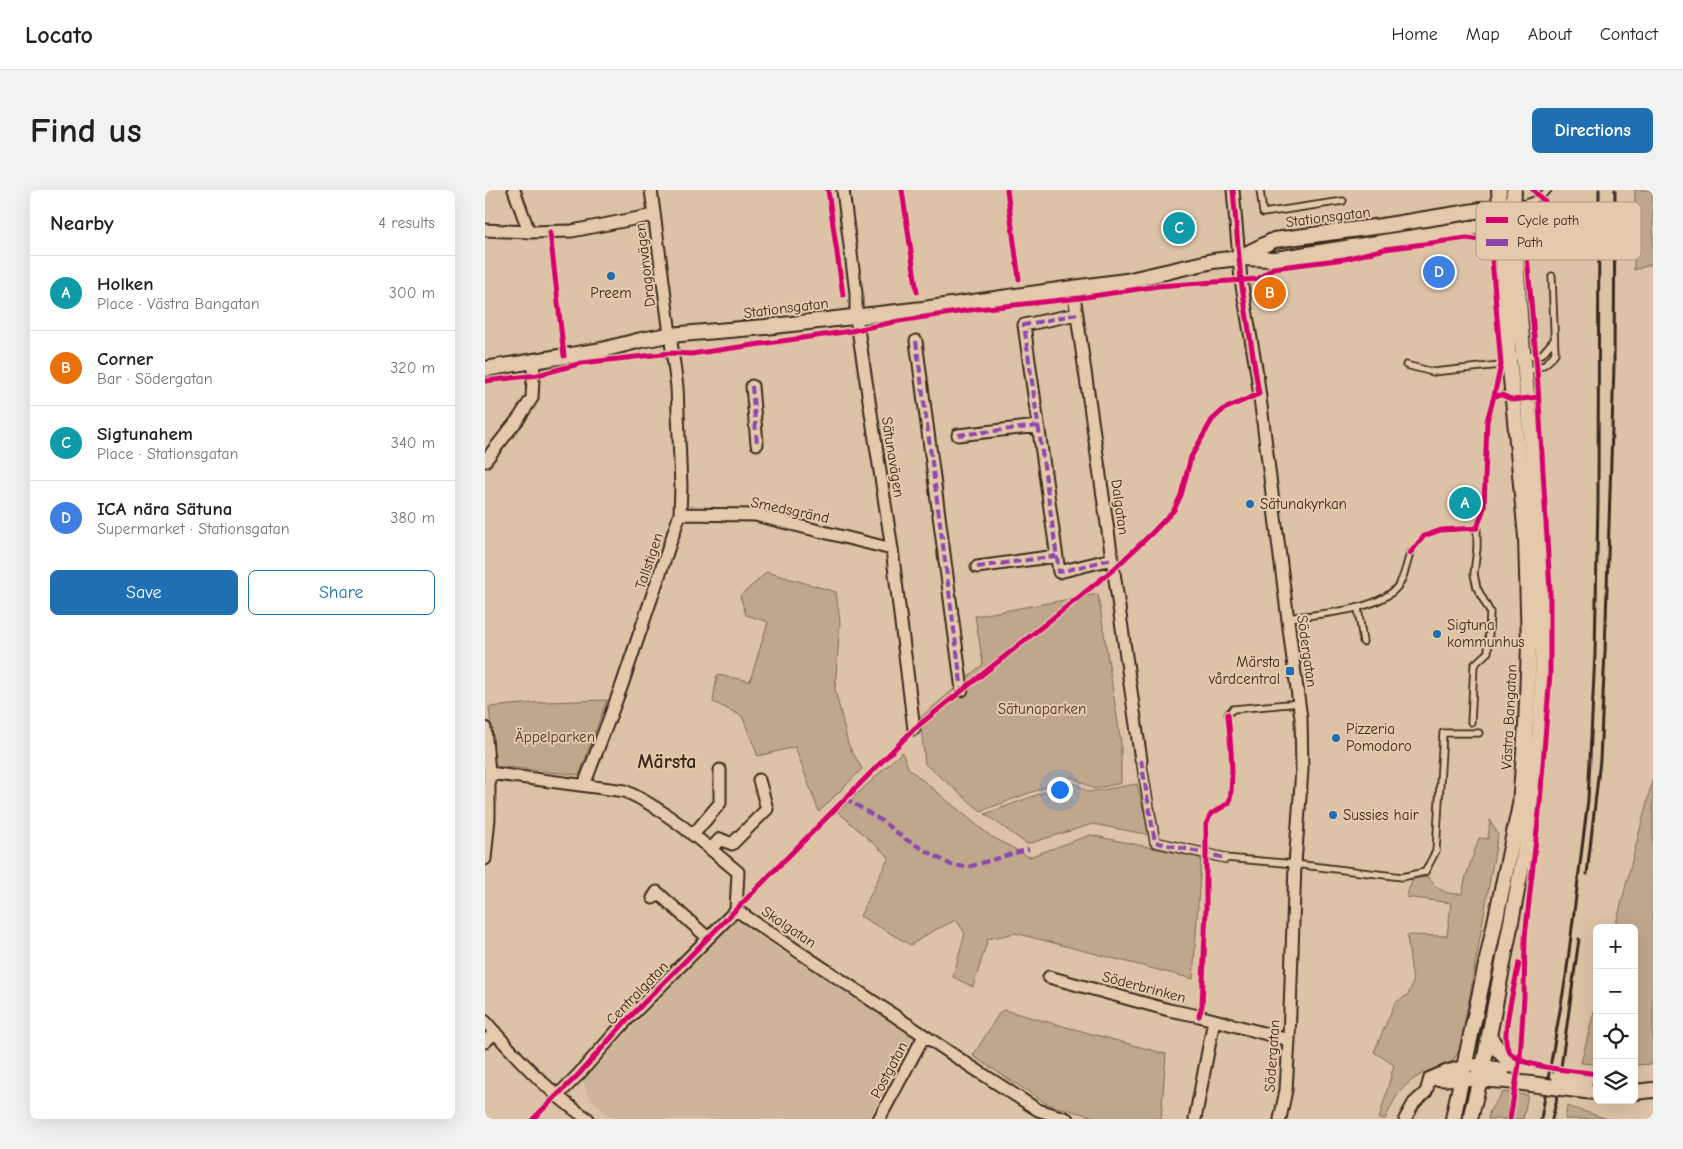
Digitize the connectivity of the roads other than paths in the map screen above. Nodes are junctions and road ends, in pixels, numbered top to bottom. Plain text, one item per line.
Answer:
1 (514, 190) edge
2 (651, 190) edge
3 (843, 190) edge
4 (1233, 190) edge
5 (1260, 190) edge
6 (1499, 190) edge
7 (1514, 190) edge
8 (1548, 190) edge
9 (1343, 201) dead end
10 (1503, 202) edge
11 (1510, 202) edge
12 (1531, 202) edge
13 (1476, 212) edge
14 (654, 215) junction
15 (1476, 219) edge
16 (485, 230) edge
17 (529, 232) junction
18 (1239, 258) junction
19 (1510, 260) edge
20 (1552, 276) dead end
21 (1073, 288) junction
22 (1077, 314) junction
23 (856, 316) junction
24 (669, 335) junction
25 (1554, 340) junction
26 (917, 341) dead end
27 (534, 360) junction
28 (1516, 364) junction
29 (1406, 365) dead end
30 (485, 369) edge
31 (752, 386) dead end
32 (1038, 426) junction
33 (958, 434) dead end
34 (757, 444) dead end
35 (485, 461) edge
36 (680, 514) junction
37 (1477, 528) dead end
38 (892, 549) junction
39 (1410, 553) dead end
40 (1056, 556) junction
41 (1112, 558) junction
42 (977, 566) dead end
43 (1358, 608) junction
44 (1287, 618) junction
45 (1363, 642) dead end
46 (962, 690) dead end
47 (1300, 702) junction
48 (1228, 714) dead end
49 (1471, 722) dead end
50 (485, 728) edge
51 (914, 729) dead end
52 (1479, 733) dead end
53 (1141, 760) joint
54 (720, 770) dead end
55 (489, 773) junction
56 (759, 780) dead end
57 (583, 785) junction
58 (693, 835) junction
59 (711, 849) junction
60 (1225, 858) joint
61 (485, 859) edge
62 (1295, 864) junction
63 (653, 898) dead end
64 (736, 910) junction
65 (708, 938) junction
66 (1049, 977) dead end
67 (1214, 1020) junction
68 (485, 1021) edge
69 (495, 1032) junction
70 (1489, 1035) junction
71 (924, 1036) junction
72 (1289, 1040) junction
73 (485, 1042) edge
74 (1508, 1071) junction
75 (1463, 1073) junction
76 (1481, 1073) junction
77 (1653, 1082) edge
78 (1638, 1083) edge
79 (1591, 1087) edge
80 (1653, 1090) edge
81 (1638, 1092) edge
82 (558, 1095) junction
83 (588, 1119) edge
84 (879, 1119) edge
85 (1067, 1119) edge
86 (1195, 1119) edge
87 (1280, 1119) edge
88 (1405, 1119) edge
89 (1453, 1119) edge
90 (1470, 1119) edge

1 - 17 street
2 - 14 street, Dragonvägen
3 - 23 street, Sätunavägen
4 - 18 street, Södergatan
5 - 9 lane
6 - 10 street, Västra Bangatan
7 - 11 street, Västra Bangatan
8 - 12 lane
13 - 18 street, Stationsgatan
14 - 17 street
14 - 24 street, Dragonvägen
15 - 18 street, Stationsgatan
16 - 17 street
18 - 21 street, Stationsgatan
18 - 44 street, Södergatan
19 - 28 street, Västra Bangatan
20 - 25 lane
21 - 22 street, Dalgatan
21 - 23 street, Stationsgatan
22 - 32 street
22 - 41 street, Dalgatan
23 - 24 street, Stationsgatan
23 - 38 street, Sätunavägen
24 - 27 street, Stationsgatan
24 - 36 street, Tallstigen
25 - 28 lane
25 - 28 lane
26 - 46 street
27 - 30 street, Stationsgatan
27 - 35 street
28 - 29 lane
28 - 70 street, Västra Bangatan
28 - 75 street, Västra Bangatan
31 - 34 street
32 - 33 street
32 - 40 street
36 - 38 street, Smedsgränd
36 - 57 street, Tallstigen
37 - 49 lane
38 - 51 street, Sätunavägen
39 - 43 lane
40 - 41 street
40 - 42 street
41 - 53 street, Dalgatan
43 - 44 lane
43 - 45 lane
44 - 47 street, Södergatan
47 - 48 lane
47 - 62 street, Södergatan
50 - 55 street
52 - 62 lane
53 - 60 street
54 - 58 street
55 - 57 street
55 - 61 street
56 - 59 street
57 - 58 street
58 - 59 street
59 - 64 street
60 - 62 lane
62 - 72 street, Södergatan
63 - 65 street
64 - 65 street, Centralgatan
64 - 71 street, Skolgatan
65 - 82 street, Centralgatan
66 - 67 street, Söderbrinken
67 - 72 street, Söderbrinken
67 - 86 street
68 - 69 street
69 - 73 street
69 - 82 street
70 - 74 street
70 - 76 street, Västra Bangatan
71 - 84 street, Postgatan
71 - 85 street, Skolgatan
72 - 87 street, Södergatan
74 - 76 street
74 - 79 street, bridge
74 - 79 street, bridge
75 - 76 street
75 - 88 street
75 - 89 street, Västra Bangatan
76 - 90 street, Västra Bangatan
77 - 78 street
80 - 81 street
82 - 83 street

